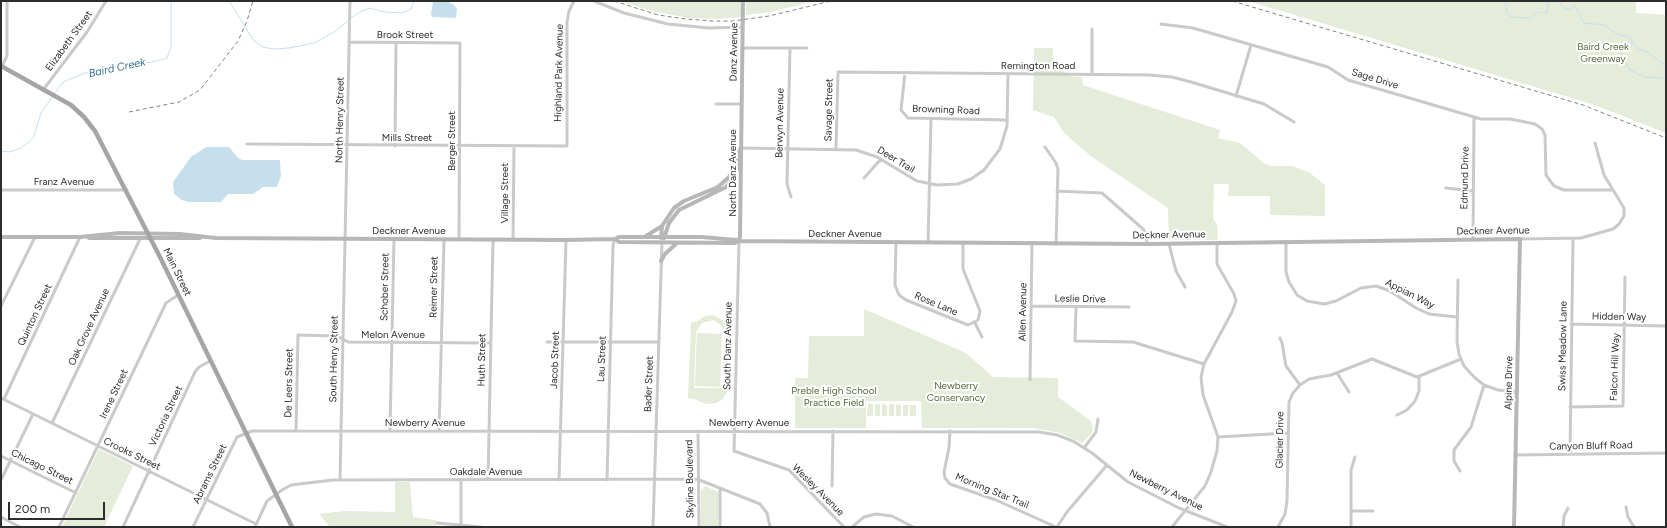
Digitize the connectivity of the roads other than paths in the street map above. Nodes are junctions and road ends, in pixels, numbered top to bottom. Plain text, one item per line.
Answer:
1 (7, 1) edge
2 (106, 1) edge
3 (350, 1) edge
4 (574, 1) edge
5 (594, 1) edge
6 (743, 1) edge
7 (1160, 24) dead end
8 (743, 27) junction
9 (1092, 29) dead end
10 (350, 42) junction
11 (396, 43) junction
12 (460, 43) joint
13 (1251, 45) junction
14 (742, 48) junction
15 (790, 48) junction
16 (807, 48) dead end
17 (2, 66) edge
18 (838, 72) joint
19 (905, 73) junction
20 (1008, 74) junction
21 (1092, 74) junction
22 (43, 90) junction
23 (1236, 96) junction
24 (716, 104) dead end
25 (741, 104) junction
26 (1474, 117) junction
27 (931, 119) junction
28 (1008, 120) junction
29 (1294, 122) dead end
30 (247, 144) dead end
31 (1595, 144) dead end
32 (347, 145) junction
33 (395, 146) junction
34 (460, 146) junction
35 (514, 146) junction
36 (567, 146) joint
37 (1045, 147) dead end
38 (740, 148) junction
39 (788, 148) junction
40 (836, 149) junction
41 (742, 157) junction
42 (881, 159) junction
43 (864, 178) dead end
44 (929, 184) junction
45 (1446, 188) dead end
46 (1, 190) edge
47 (126, 190) junction
48 (1612, 190) junction
49 (1473, 191) junction
50 (1057, 192) junction
51 (791, 197) dead end
52 (662, 226) junction
53 (148, 234) junction
54 (1, 237) edge
55 (35, 237) junction
56 (80, 237) junction
57 (643, 237) junction
58 (663, 237) junction
59 (202, 238) junction
60 (140, 239) junction
61 (150, 239) junction
62 (345, 239) junction
63 (394, 239) junction
64 (615, 239) junction
65 (1520, 239) junction
66 (1573, 239) junction
67 (444, 240) junction
68 (459, 240) junction
69 (493, 240) junction
70 (513, 240) junction
71 (566, 240) junction
72 (1473, 240) junction
73 (739, 241) junction
74 (662, 242) junction
75 (677, 242) junction
76 (896, 242) junction
77 (1286, 242) junction
78 (928, 243) junction
79 (964, 243) junction
80 (1217, 243) junction
81 (1032, 244) junction
82 (1056, 244) junction
83 (1147, 244) junction
84 (1169, 244) junction
85 (662, 261) junction
86 (1625, 277) dead end
87 (1458, 280) dead end
88 (1185, 287) dead end
89 (178, 295) junction
90 (1, 306) edge
91 (1031, 306) junction
92 (1076, 307) junction
93 (1129, 307) dead end
94 (1457, 317) junction
95 (975, 323) junction
96 (1571, 324) junction
97 (1624, 325) junction
98 (1666, 326) edge
99 (298, 335) joint
100 (982, 337) dead end
101 (1280, 338) dead end
102 (342, 339) junction
103 (547, 342) dead end
104 (563, 342) junction
105 (610, 342) junction
106 (659, 342) junction
107 (392, 343) junction
108 (441, 343) junction
109 (490, 343) junction
110 (1461, 359) junction
111 (210, 360) junction
112 (1204, 364) junction
113 (1337, 373) junction
114 (1419, 376) junction
115 (1030, 380) dead end
116 (1300, 385) junction
117 (1484, 385) junction
118 (1349, 392) dead end
119 (1516, 392) junction
120 (2, 399) edge
121 (1570, 407) junction
122 (33, 414) junction
123 (1397, 415) dead end
124 (1098, 419) dead end
125 (52, 423) junction
126 (296, 431) junction
127 (340, 431) junction
128 (390, 431) junction
129 (439, 431) junction
130 (488, 431) junction
131 (561, 431) junction
132 (608, 431) junction
133 (655, 431) junction
134 (698, 431) junction
135 (735, 431) junction
136 (833, 431) junction
137 (950, 431) junction
138 (245, 433) junction
139 (1288, 434) junction
140 (1218, 437) junction
141 (98, 446) junction
142 (1084, 448) junction
143 (734, 451) joint
144 (1666, 453) edge
145 (1570, 454) junction
146 (1515, 455) junction
147 (1, 456) edge
148 (1355, 457) dead end
149 (11, 461) junction
150 (1107, 465) junction
151 (149, 471) junction
152 (1460, 471) dead end
153 (1, 480) edge
154 (340, 480) junction
155 (461, 480) junction
156 (488, 480) junction
157 (559, 480) junction
158 (607, 480) junction
159 (654, 480) junction
160 (699, 480) junction
161 (832, 486) dead end
162 (720, 489) junction
163 (76, 493) junction
164 (275, 494) junction
165 (206, 500) junction
166 (1568, 508) dead end
167 (1626, 508) dead end
168 (1186, 510) junction
169 (1351, 511) junction
170 (1372, 511) dead end
171 (1, 517) edge
172 (437, 523) dead end
173 (256, 526) edge
174 (461, 526) edge
175 (20, 527) edge
176 (59, 527) edge
177 (122, 527) edge
178 (193, 527) edge
179 (292, 527) edge
180 (481, 527) edge
181 (653, 527) edge
182 (699, 527) edge
183 (720, 527) edge
184 (770, 527) edge
185 (844, 527) edge
186 (852, 527) edge
187 (913, 527) edge
188 (1057, 527) edge
189 (1172, 527) edge
190 (1227, 527) edge
191 (1278, 527) edge
192 (1351, 527) edge
193 (1514, 527) edge
194 (1564, 527) edge
195 (1634, 527) edge

1 - 17 street
2 - 22 street, Elizabeth Street
3 - 10 street, North Henry Street
4 - 36 street, Highland Park Avenue
5 - 8 street
6 - 8 street, Danz Avenue
7 - 13 street, Sage Drive
8 - 14 street, Danz Avenue
9 - 21 street
10 - 11 street, Brook Street
10 - 32 street, North Henry Street
11 - 12 street, Brook Street
11 - 33 street
12 - 34 street, Berger Street
13 - 23 street
13 - 26 street, Sage Drive
14 - 15 street
14 - 25 street, Danz Avenue
15 - 16 street
15 - 39 street, Berwyn Avenue
17 - 22 main road, Main Street
18 - 19 street, Remington Road
18 - 40 street, Savage Street
19 - 20 street, Remington Road
19 - 27 street, Browning Road
20 - 21 street, Remington Road
20 - 28 street, Deer Trail
21 - 23 street, Remington Road
22 - 47 main road, Main Street
23 - 29 street, Remington Road
24 - 25 street
25 - 38 street, North Danz Avenue
26 - 48 street, Sage Drive
26 - 49 street, Edmund Drive
27 - 28 street, Browning Road
27 - 44 street
28 - 44 street, Deer Trail
30 - 32 street, Mills Street
31 - 48 street, Deckner Avenue
32 - 33 street, Mills Street
32 - 62 street, North Henry Street
33 - 34 street, Mills Street
34 - 35 street, Mills Street
34 - 68 street, Berger Street
35 - 36 street, Mills Street
35 - 70 street, Village Street
37 - 50 street
38 - 39 street, Deer Trail
38 - 41 street, North Danz Avenue
38 - 52 street
39 - 40 street, Deer Trail
39 - 51 street, Berwyn Avenue
40 - 42 street, Deer Trail
41 - 58 street
41 - 73 street, North Danz Avenue
42 - 43 street
42 - 44 street, Deer Trail
44 - 78 street
45 - 49 street
46 - 47 street, Franz Avenue
47 - 53 main road, Main Street
48 - 66 street, Deckner Avenue
49 - 72 street, Edmund Drive
50 - 82 street
50 - 83 street
52 - 57 street
52 - 58 street
53 - 56 street, Deckner Avenue
53 - 59 street, Deckner Avenue
53 - 61 main road, Main Street
54 - 55 street, Deckner Avenue
55 - 56 street, Deckner Avenue
55 - 90 street
56 - 60 street, Deckner Avenue
56 - 120 street, Quinton Street
57 - 58 street, Deckner Avenue
57 - 64 street, Deckner Avenue
58 - 73 street, Deckner Avenue
58 - 74 street
59 - 61 street, Deckner Avenue
59 - 62 street, Deckner Avenue
60 - 61 street, Deckner Avenue
60 - 125 street, Oak Grove Avenue
61 - 89 main road, Main Street
62 - 63 street, Deckner Avenue
62 - 102 street, South Henry Street
63 - 67 street, Deckner Avenue
63 - 107 street, Schober Street
64 - 71 street, Deckner Avenue
64 - 74 street, Deckner Avenue
64 - 105 street, Lau Street
65 - 66 street, Deckner Avenue
65 - 72 street, Deckner Avenue
65 - 119 street, Alpine Drive
66 - 96 street, Swiss Meadow Lane
67 - 68 street, Deckner Avenue
67 - 108 street, Reimer Street
68 - 69 street, Deckner Avenue
69 - 70 street, Deckner Avenue
69 - 109 street, Huth Street
70 - 71 street, Deckner Avenue
71 - 104 street, Jacob Street
72 - 77 street, Deckner Avenue
73 - 75 street, Deckner Avenue
73 - 76 street, Deckner Avenue
73 - 135 street, South Danz Avenue
74 - 75 street, Deckner Avenue
74 - 85 street, Bader Street
75 - 85 street
76 - 78 street, Deckner Avenue
76 - 95 street, Rose Lane
77 - 80 street, Deckner Avenue
77 - 94 street, Appian Way
78 - 79 street, Deckner Avenue
79 - 81 street, Deckner Avenue
79 - 95 street
80 - 84 street, Deckner Avenue
80 - 112 street
81 - 82 street, Deckner Avenue
81 - 91 street, Allen Avenue
82 - 83 street, Deckner Avenue
83 - 84 street, Deckner Avenue
84 - 88 street
85 - 106 street, Bader Street
86 - 97 street
87 - 94 street
89 - 111 main road, Main Street
89 - 141 street, Irene Street
91 - 92 street, Leslie Drive
91 - 115 street, Allen Avenue
92 - 93 street, Leslie Drive
92 - 112 street
94 - 110 street
95 - 100 street
96 - 97 street, Hidden Way
96 - 121 street, Swiss Meadow Lane
97 - 98 street, Hidden Way
97 - 121 street, Falcon Hill Way
99 - 102 street, Melon Avenue
99 - 126 street, De Leers Street
101 - 116 street
102 - 107 street, Melon Avenue
102 - 127 street, South Henry Street
103 - 104 street
104 - 105 street
104 - 131 street, Jacob Street
105 - 106 street
105 - 132 street, Lau Street
106 - 133 street, Bader Street
107 - 108 street, Melon Avenue
107 - 128 street, Schober Street
108 - 109 street, Melon Avenue
108 - 129 street, Reimer Street
109 - 130 street, Huth Street
110 - 114 street
110 - 117 street
111 - 138 main road, Main Street
111 - 151 street, Victoria Street
112 - 140 street
113 - 114 street
113 - 116 street
113 - 118 street
114 - 123 street
116 - 139 street, Glacier Drive
117 - 119 street
117 - 152 street
119 - 146 street, Alpine Drive
120 - 122 street, Crooks Street
121 - 145 street, Swiss Meadow Lane
122 - 125 street, Crooks Street
122 - 149 street
124 - 142 street
125 - 141 street, Crooks Street
126 - 127 street, Newberry Avenue
126 - 138 street, Newberry Avenue
127 - 128 street, Newberry Avenue
127 - 154 street, South Henry Street
128 - 129 street, Newberry Avenue
129 - 130 street, Newberry Avenue
130 - 131 street, Newberry Avenue
130 - 156 street, Huth Street
131 - 132 street, Newberry Avenue
131 - 157 street, Jacob Street
132 - 133 street, Newberry Avenue
132 - 158 street, Lau Street
133 - 134 street, Newberry Avenue
133 - 159 street, Bader Street
134 - 135 street, Newberry Avenue
134 - 160 street, Skyline Boulevard
135 - 136 street, Newberry Avenue
135 - 143 street, South Danz Avenue
136 - 137 street, Newberry Avenue
136 - 161 street
137 - 142 street, Newberry Avenue
137 - 188 street, Morning Star Trail
138 - 164 main road, Main Street
138 - 165 street, Abrams Street
139 - 140 street
139 - 191 street, Glacier Drive
140 - 168 street
141 - 151 street, Crooks Street
141 - 163 street, Irene Street
142 - 150 street, Newberry Avenue
143 - 185 street, Wesley Avenue
144 - 145 street, Canyon Bluff Road
145 - 146 street, Canyon Bluff Road
146 - 193 street, Alpine Drive
147 - 149 street, Chicago Street
148 - 169 street
149 - 153 street
149 - 163 street, Chicago Street
150 - 168 street, Newberry Avenue
150 - 188 street
151 - 165 street, Crooks Street
151 - 177 street, Victoria Street
154 - 155 street, Oakdale Avenue
154 - 164 street, Oakdale Avenue
155 - 156 street, Oakdale Avenue
155 - 174 street
156 - 157 street, Oakdale Avenue
157 - 158 street, Oakdale Avenue
158 - 159 street, Oakdale Avenue
159 - 160 street, Oakdale Avenue
159 - 181 street, Bader Street
160 - 162 street
160 - 182 street, Skyline Boulevard
162 - 183 street
162 - 184 street
163 - 176 street, Irene Street
164 - 173 street
164 - 179 main road, Main Street
165 - 173 street, Crooks Street
165 - 178 street, Abrams Street
166 - 194 street
167 - 195 street
168 - 189 street
168 - 190 street, Newberry Avenue
169 - 170 street
169 - 192 street
171 - 175 street
172 - 174 street
174 - 180 street
186 - 187 street

